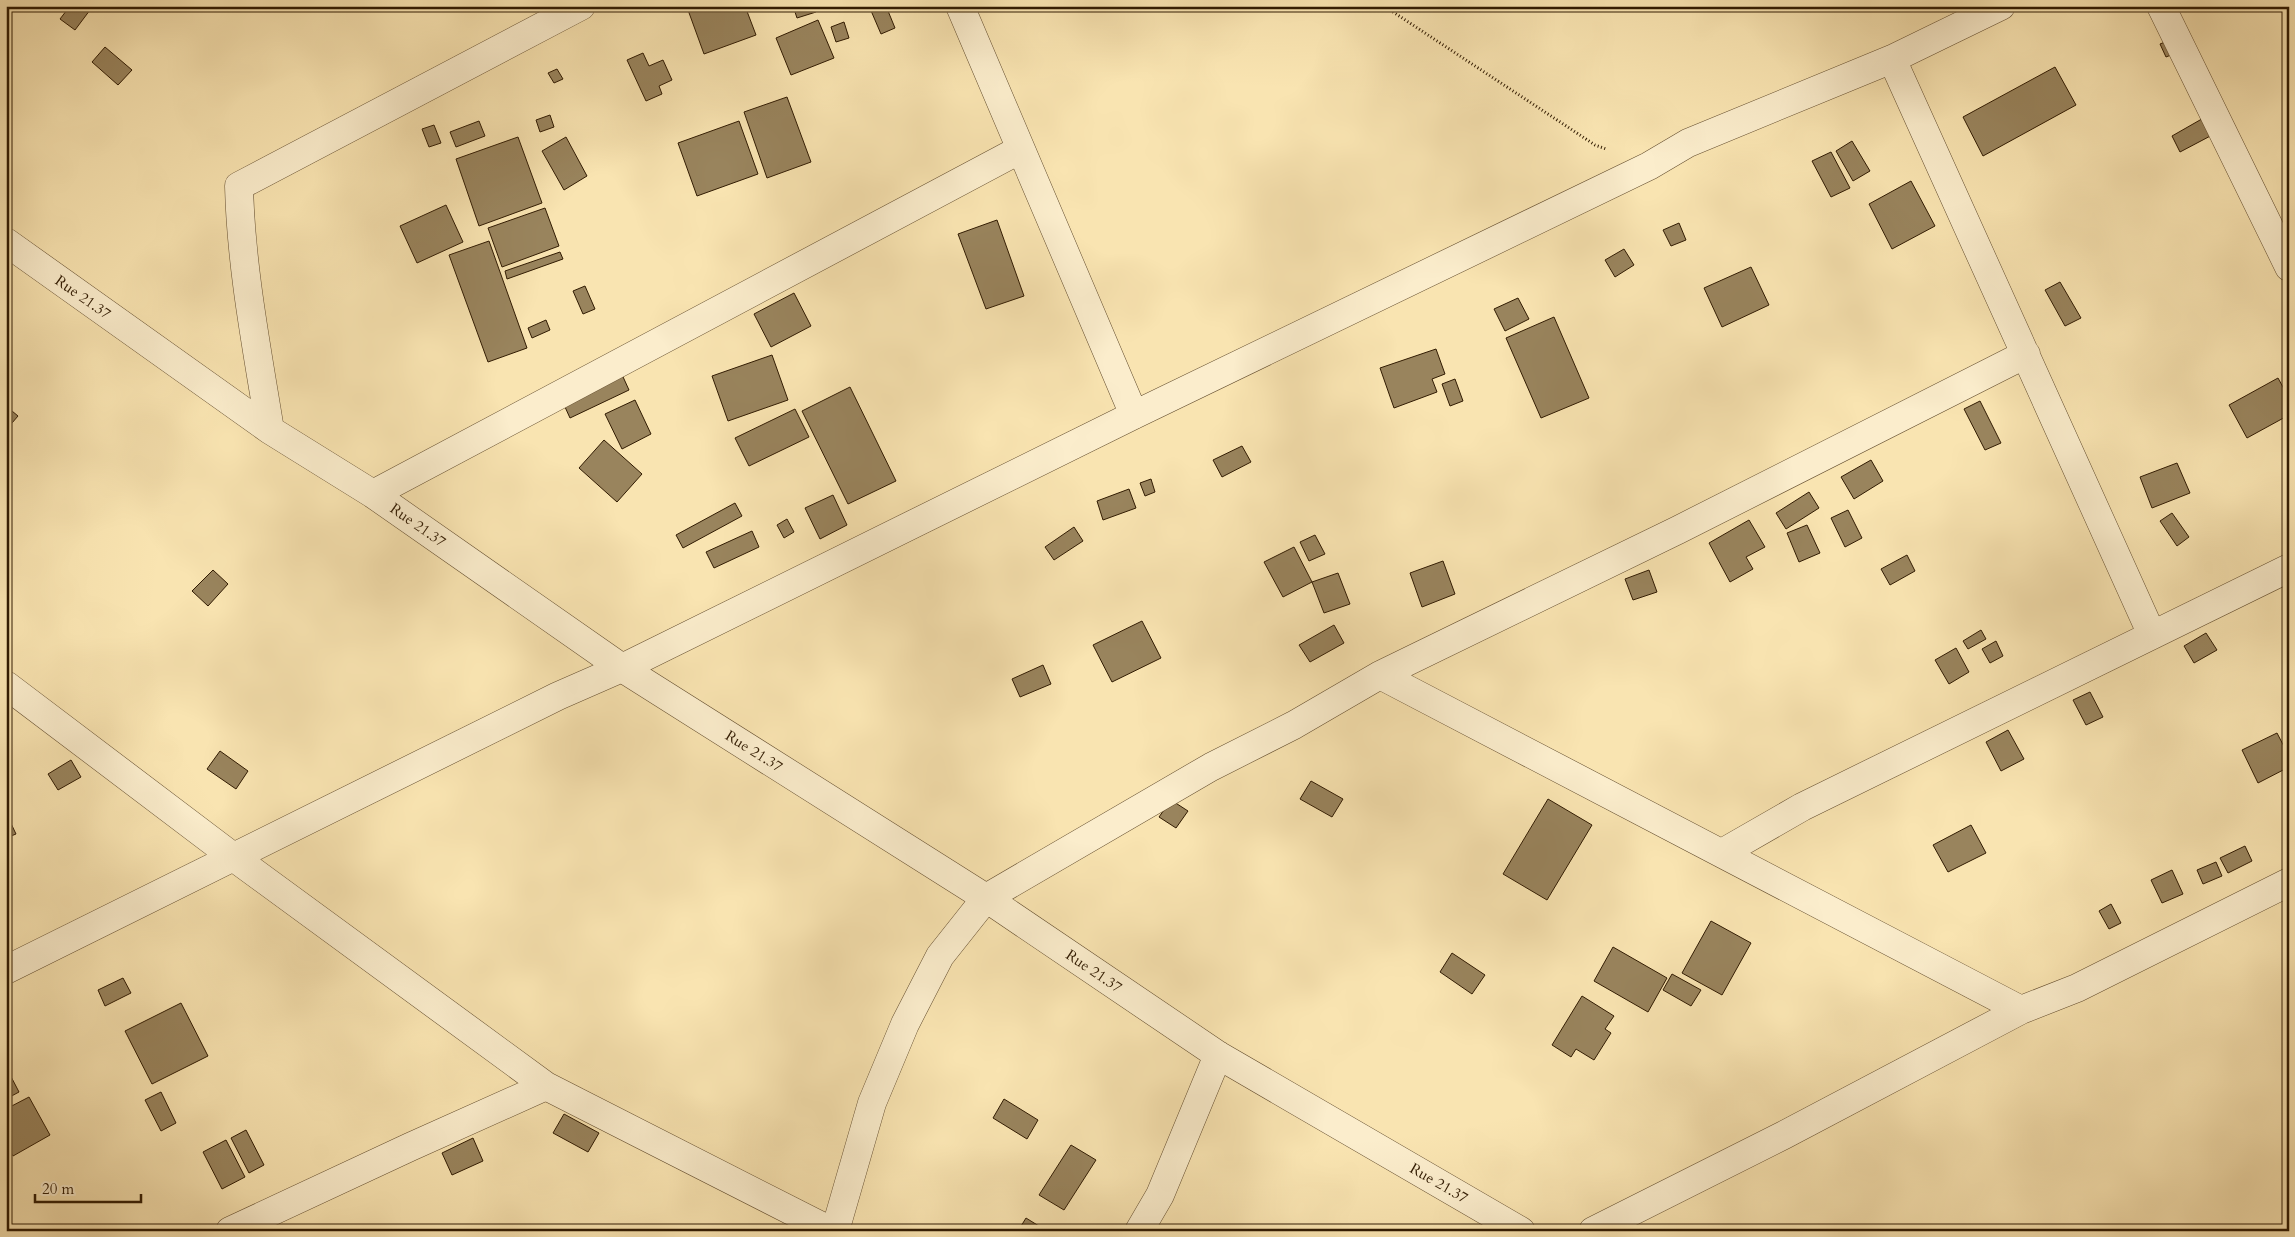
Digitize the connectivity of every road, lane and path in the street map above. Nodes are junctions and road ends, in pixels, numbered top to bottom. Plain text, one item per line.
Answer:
1 (960, 6) edge
2 (1384, 6) edge
3 (2002, 6) edge
4 (2161, 6) edge
5 (579, 7) edge
6 (1892, 60) junction
7 (1022, 149) junction
8 (1649, 166) junction
9 (6, 242) edge
10 (2289, 267) edge
11 (2026, 354) junction
12 (1134, 415) junction
13 (270, 430) junction
14 (373, 494) junction
15 (2289, 568) edge
16 (2152, 635) junction
17 (622, 668) junction
18 (1380, 675) junction
19 (6, 685) edge
20 (1722, 853) junction
21 (232, 856) junction
22 (2289, 882) edge
23 (986, 898) junction
24 (6, 970) edge
25 (2021, 1010) junction
26 (1218, 1055) junction
27 (546, 1086) junction
28 (230, 1231) edge
29 (833, 1231) edge
30 (1139, 1231) edge
31 (1521, 1231) edge
32 (1593, 1231) edge

1 - 7 street
2 - 8 path
3 - 6 street
4 - 10 street
5 - 13 street
6 - 8 street
6 - 11 street
7 - 12 street
7 - 14 street
8 - 12 street
9 - 13 street, Rue 21.37
11 - 16 street
11 - 18 street
12 - 17 street
13 - 14 street, Rue 21.37
14 - 17 street, Rue 21.37
15 - 16 street
16 - 20 street
17 - 21 street
17 - 23 street, Rue 21.37
18 - 20 street
18 - 23 street
19 - 21 street
20 - 25 street
21 - 24 street
21 - 27 street
22 - 25 street
23 - 26 street, Rue 21.37
23 - 29 street
25 - 32 street
26 - 30 street
26 - 31 street, Rue 21.37
27 - 28 street
27 - 29 street

